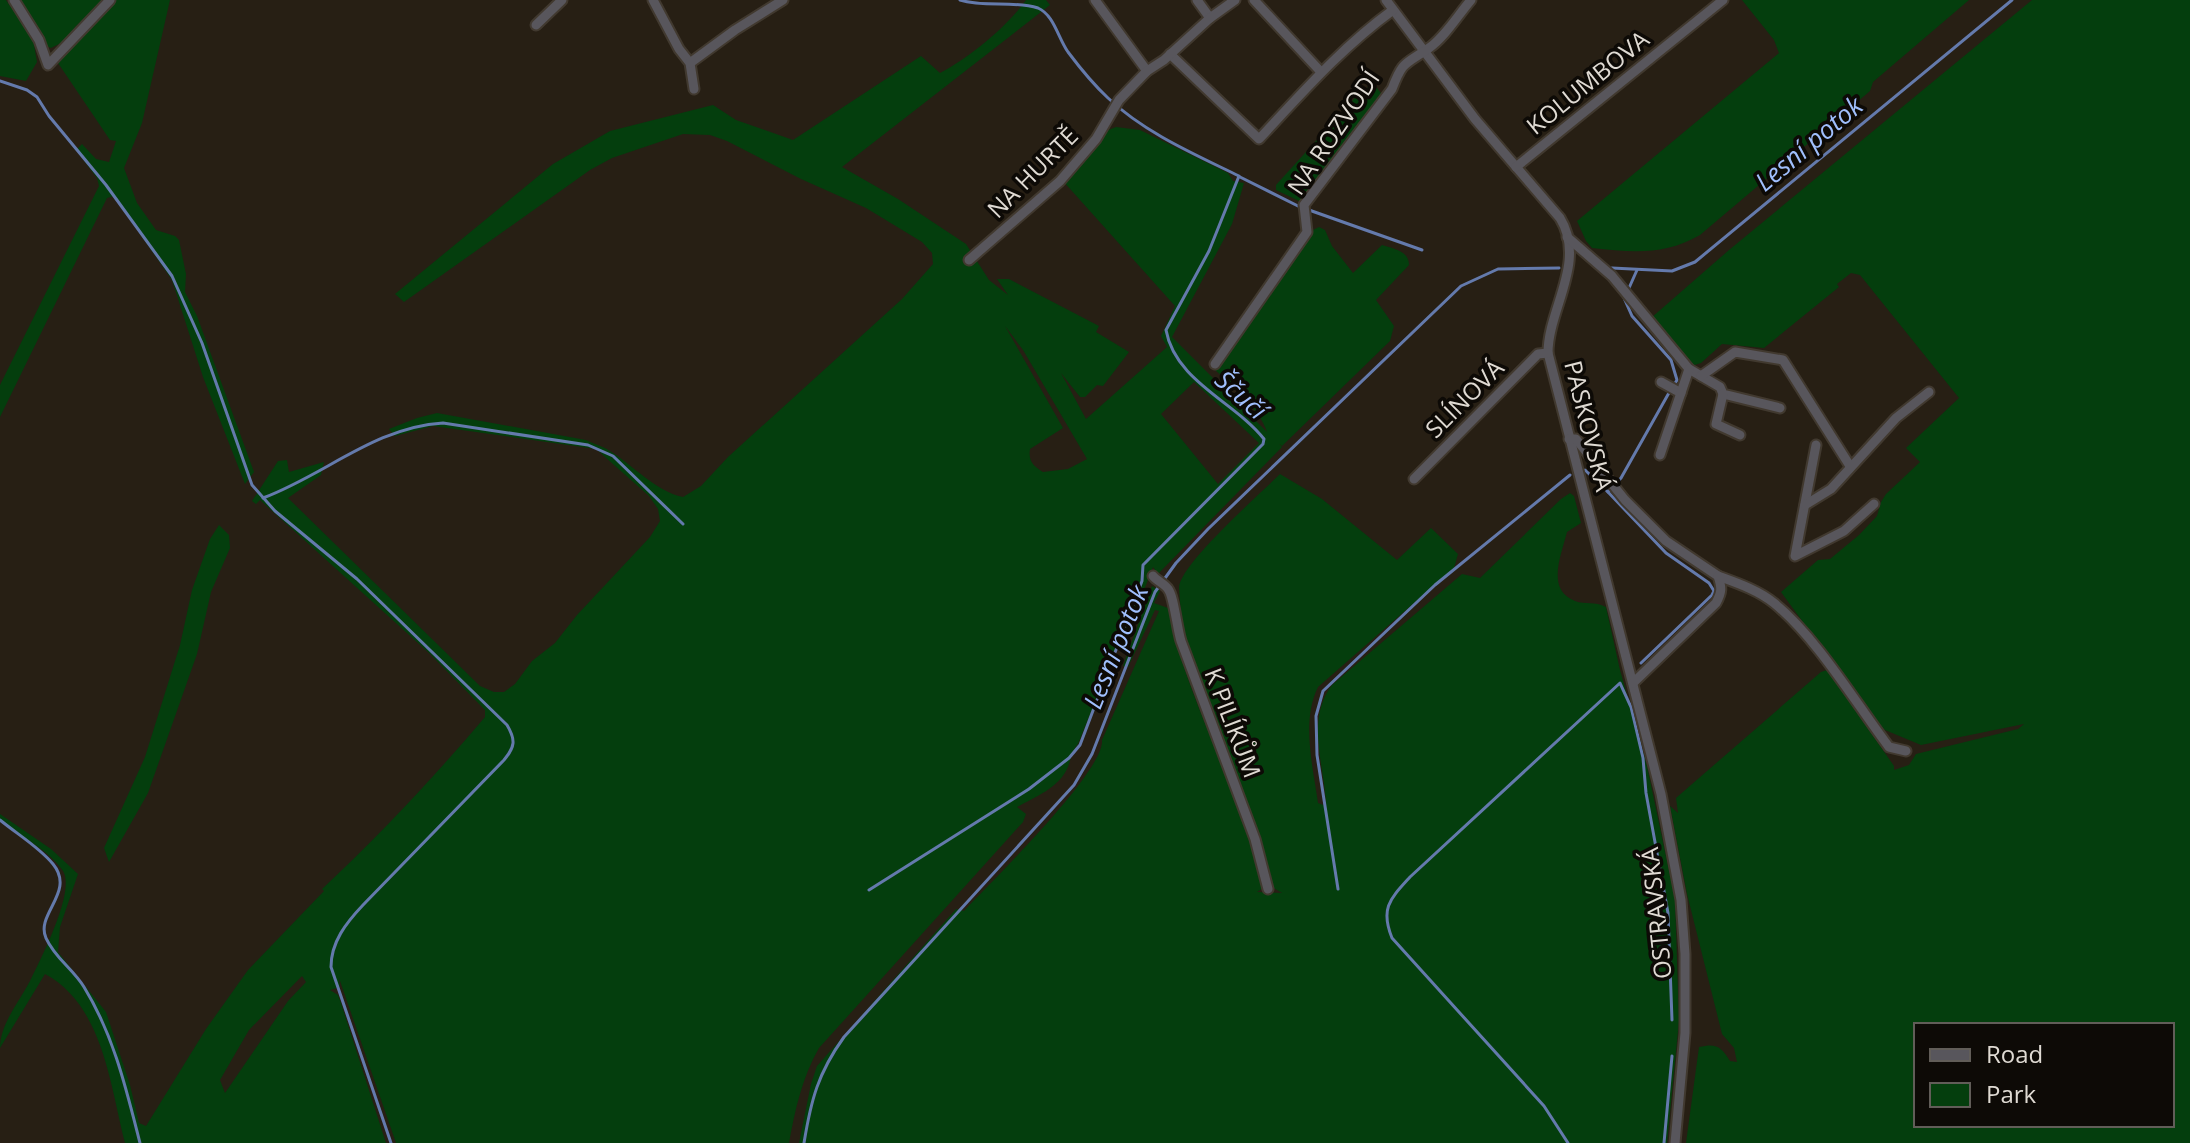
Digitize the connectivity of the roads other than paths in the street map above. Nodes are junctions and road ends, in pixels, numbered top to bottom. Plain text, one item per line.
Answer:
1 (14, 0) edge
2 (110, 0) edge
3 (562, 0) edge
4 (653, 0) edge
5 (783, 0) edge
6 (1095, 0) edge
7 (1197, 0) edge
8 (1235, 0) edge
9 (1254, 0) edge
10 (1386, 0) edge
11 (1471, 0) edge
12 (1723, 0) edge
13 (1393, 10) junction
14 (1210, 18) junction
15 (536, 25) dead end
16 (1423, 51) junction
17 (1170, 54) junction
18 (690, 63) junction
19 (1147, 71) junction
20 (1321, 72) junction
21 (694, 89) dead end
22 (1516, 167) junction
23 (1567, 237) junction
24 (969, 260) dead end
25 (1548, 353) junction
26 (1215, 364) dead end
27 (1689, 369) junction
28 (1701, 376) junction
29 (1929, 392) dead end
30 (1723, 394) junction
31 (1780, 408) dead end
32 (1740, 435) dead end
33 (1569, 439) junction
34 (1816, 445) dead end
35 (1660, 455) dead end
36 (1850, 466) junction
37 (1414, 479) dead end
38 (1874, 504) dead end
39 (1805, 505) junction
40 (1718, 576) junction
41 (1154, 578) dead end
42 (1633, 683) junction
43 (1906, 751) dead end
44 (1268, 889) dead end
45 (1675, 1143) edge

1 - 2 street
3 - 15 street
4 - 18 street
5 - 18 street
6 - 19 street
7 - 14 street
8 - 14 street, NA HURTĚ
9 - 20 street
10 - 13 street, PASKOVSKÁ
11 - 16 street, NA ROZVODÍ
12 - 22 street, KOLUMBOVA
13 - 16 street, PASKOVSKÁ
13 - 20 street
14 - 17 street, NA HURTĚ
16 - 22 street, PASKOVSKÁ
16 - 26 street, NA ROZVODÍ
17 - 19 street, NA HURTĚ
17 - 20 street
18 - 21 street
19 - 24 street, NA HURTĚ
22 - 23 street, PASKOVSKÁ
23 - 25 street, PASKOVSKÁ
23 - 27 street
25 - 33 street, PASKOVSKÁ
25 - 37 street, SLÍNOVÁ
27 - 28 street
27 - 35 street
28 - 30 street
28 - 36 street
29 - 36 street
30 - 31 street
30 - 32 street
33 - 40 street
33 - 42 street, PASKOVSKÁ
34 - 39 street
36 - 39 street
38 - 39 street
40 - 42 street
40 - 43 street
41 - 44 street, K PILÍKŮM
42 - 45 street, OSTRAVSKÁ

